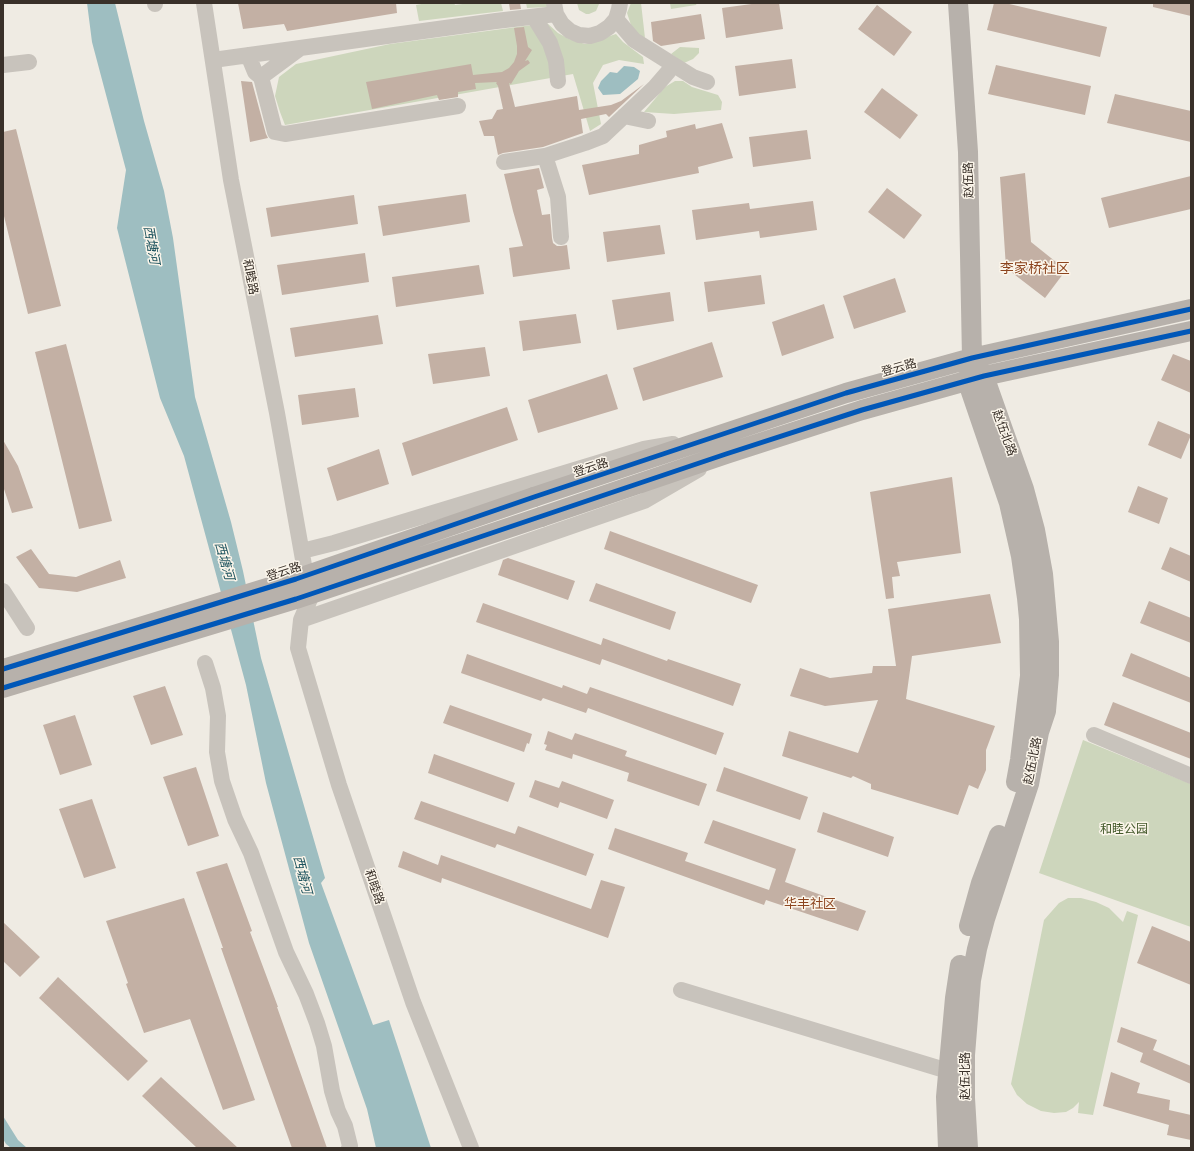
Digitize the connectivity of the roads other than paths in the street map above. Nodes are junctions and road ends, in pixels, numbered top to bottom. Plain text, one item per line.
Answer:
1 (204, 3) edge
2 (620, 3) edge
3 (958, 3) edge
4 (555, 9) edge
5 (534, 17) junction
6 (616, 19) junction
7 (300, 48) junction
8 (248, 55) junction
9 (213, 60) junction
10 (29, 62) dead end
11 (3, 65) edge
12 (672, 65) junction
13 (262, 76) junction
14 (558, 81) dead end
15 (707, 82) dead end
16 (458, 106) dead end
17 (624, 116) junction
18 (648, 121) dead end
19 (545, 156) junction
20 (504, 162) dead end
21 (561, 237) dead end
22 (1191, 310) edge
23 (1191, 331) edge
24 (972, 358) junction
25 (975, 378) junction
26 (724, 445) junction
27 (302, 551) junction
28 (3, 591) edge
29 (301, 620) junction
30 (27, 628) dead end
31 (205, 663) dead end
32 (3, 668) edge
33 (3, 688) edge
34 (1094, 735) dead end
35 (1191, 776) edge
36 (681, 990) dead end
37 (948, 1071) junction
38 (349, 1148) edge
39 (471, 1148) edge
40 (948, 1148) edge
41 (968, 1148) edge

1 - 9 street, 和睦路
2 - 6 street
3 - 24 main road, 赵伍路
4 - 5 street
4 - 6 street
5 - 7 street
5 - 14 street
6 - 12 street
7 - 8 street
7 - 13 street
8 - 9 street
8 - 13 street
9 - 27 street, 和睦路
10 - 11 street
12 - 15 street
12 - 17 street
13 - 16 street
17 - 18 street
17 - 19 street
19 - 20 street
19 - 21 street
22 - 24 main road, 登云路
23 - 25 main road, 登云路
24 - 25 main road, 赵伍路
24 - 26 main road, 登云路
25 - 26 main road, 登云路
25 - 37 main road, 赵伍北路
25 - 41 main road, 赵伍北路
26 - 27 street
26 - 29 street
26 - 32 main road, 登云路, bridge
26 - 33 main road, 登云路, bridge
27 - 29 street, 和睦路
28 - 30 street
29 - 39 street, 和睦路
31 - 38 street
34 - 35 street
36 - 37 street
37 - 40 main road, 赵伍北路

